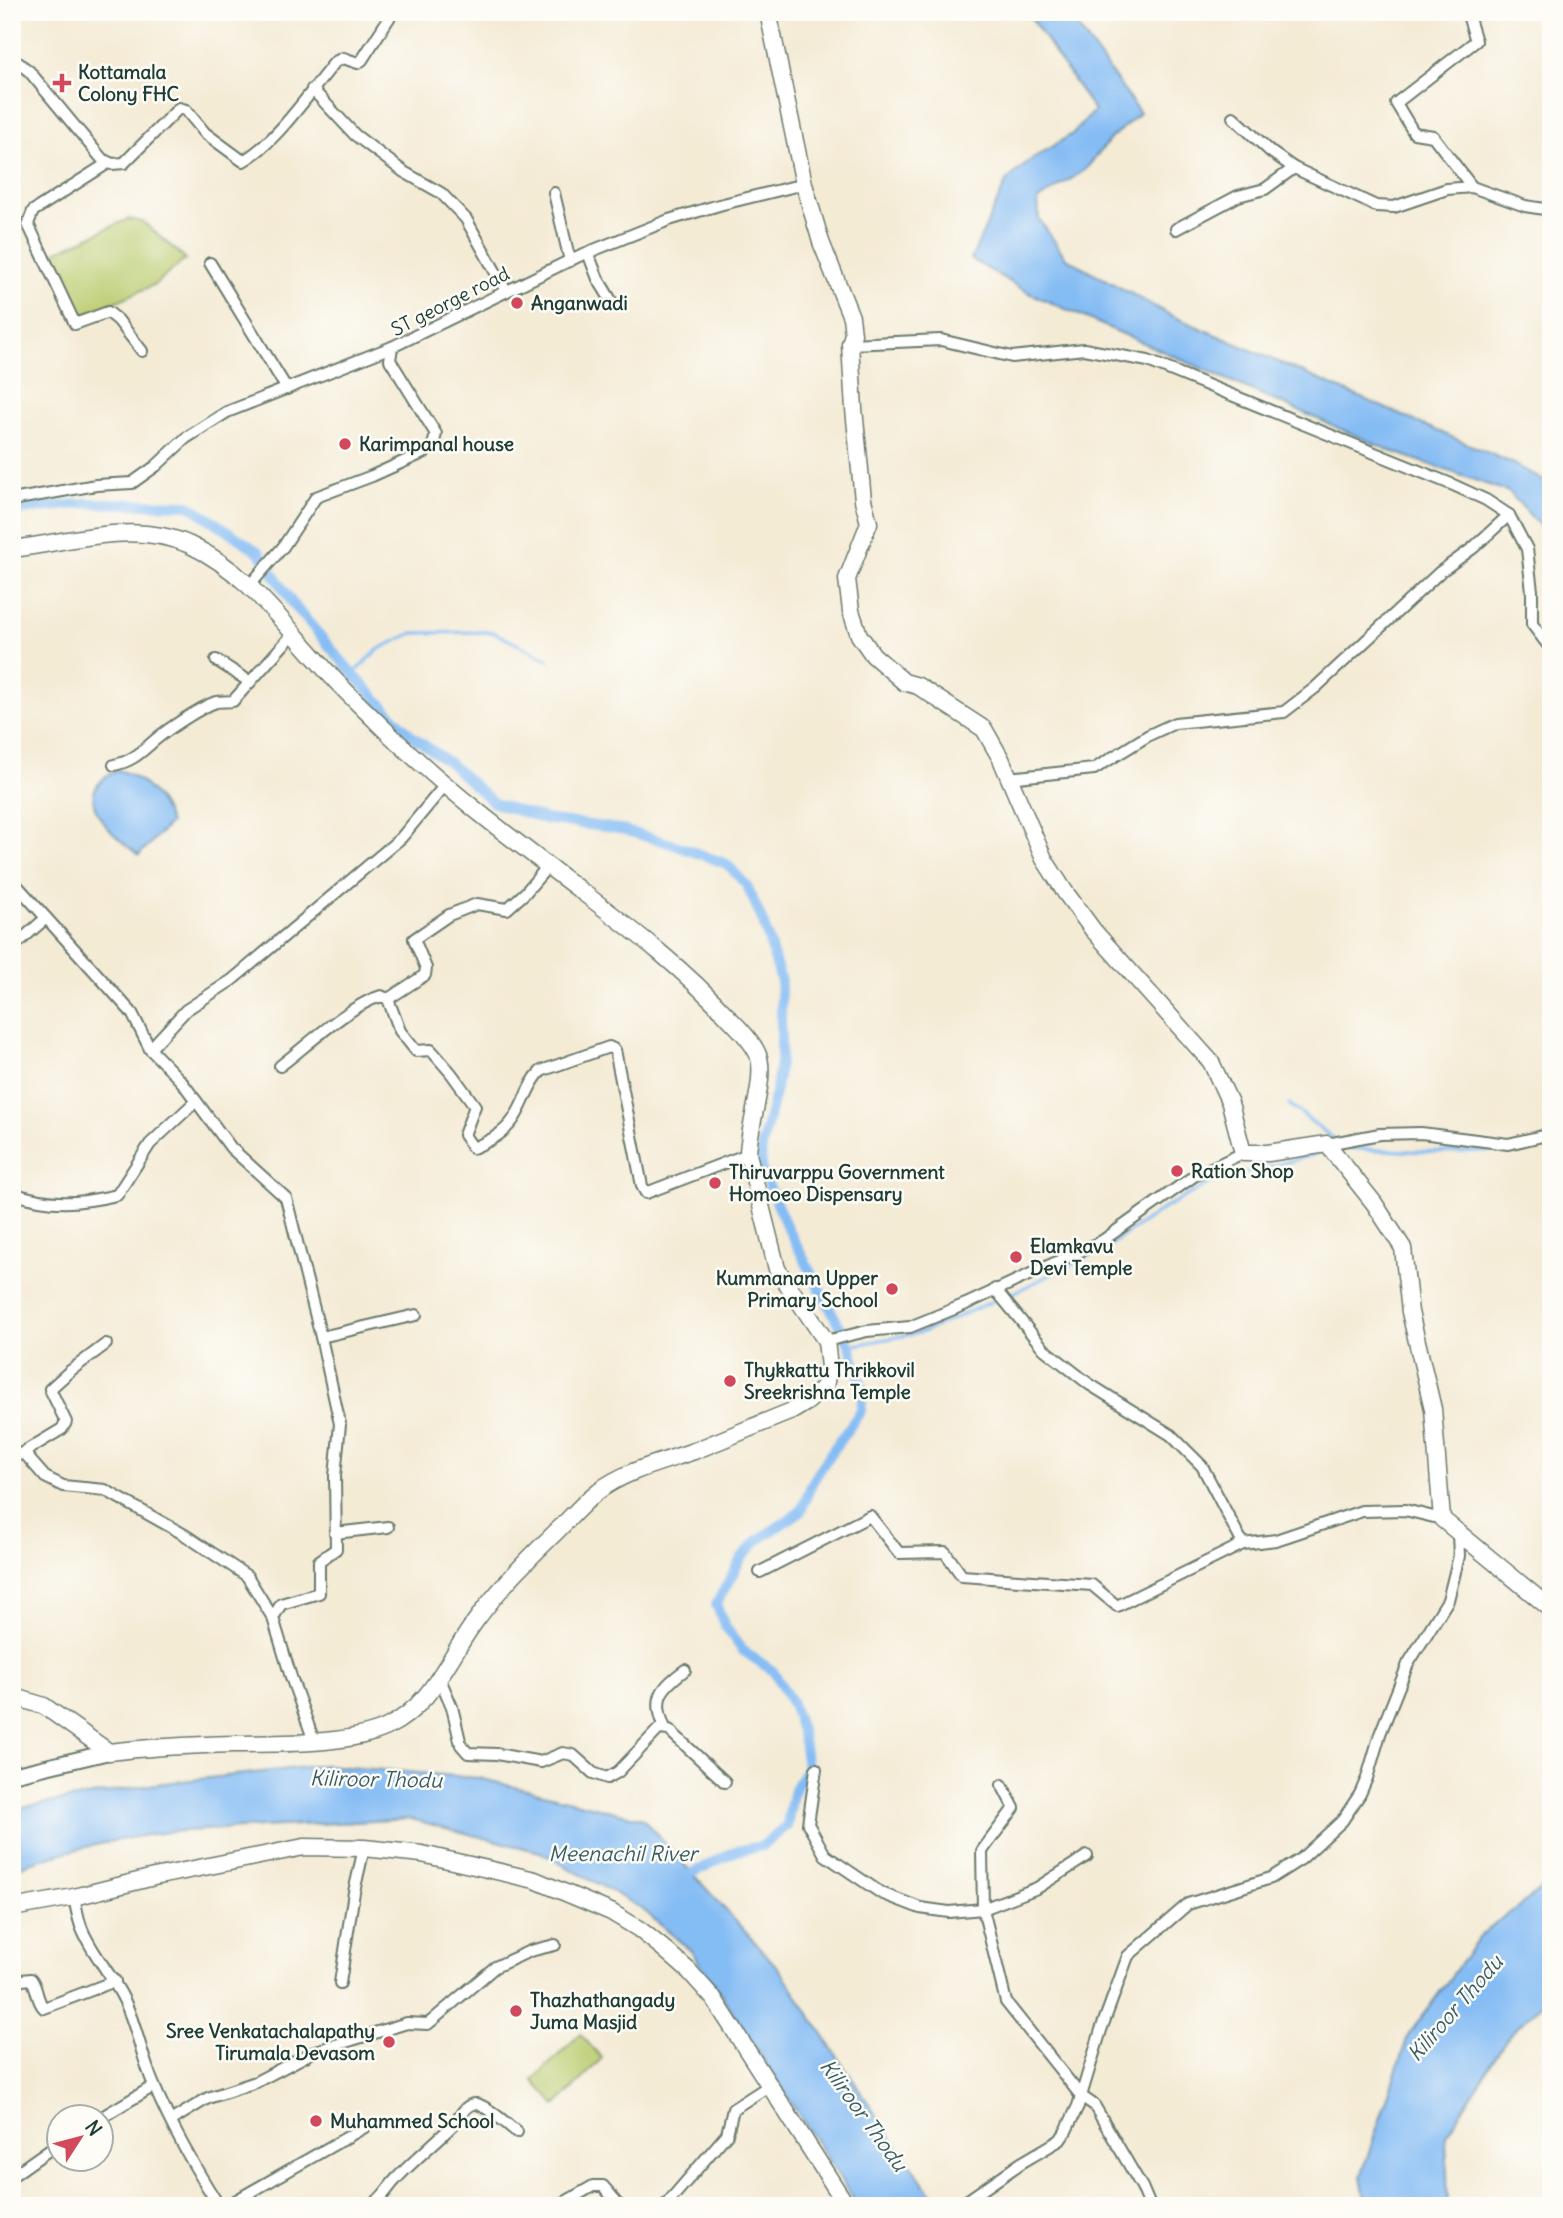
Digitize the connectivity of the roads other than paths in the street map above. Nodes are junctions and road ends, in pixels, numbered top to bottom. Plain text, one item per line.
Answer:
1 (393, 12) edge
2 (768, 12) edge
3 (1467, 12) edge
4 (12, 58) edge
5 (312, 89) junction
6 (1233, 117) dead end
7 (108, 163) junction
8 (1294, 168) junction
9 (804, 184) junction
10 (1472, 187) junction
11 (554, 193) dead end
12 (1551, 210) edge
13 (1176, 229) dead end
14 (588, 253) junction
15 (570, 261) junction
16 (210, 263) dead end
17 (506, 291) junction
18 (612, 302) dead end
19 (850, 344) junction
20 (392, 347) junction
21 (142, 351) dead end
22 (287, 389) junction
23 (12, 500) edge
24 (1509, 515) junction
25 (12, 549) edge
26 (254, 581) junction
27 (294, 633) junction
28 (1551, 649) edge
29 (216, 660) dead end
30 (250, 682) junction
31 (114, 765) dead end
32 (1008, 778) junction
33 (445, 785) junction
34 (548, 866) junction
35 (12, 880) edge
36 (46, 918) junction
37 (12, 948) edge
38 (388, 999) junction
39 (150, 1049) junction
40 (280, 1066) dead end
41 (197, 1101) junction
42 (1551, 1134) edge
43 (1332, 1145) junction
44 (1242, 1153) junction
45 (748, 1154) junction
46 (12, 1193) edge
47 (995, 1289) junction
48 (415, 1315) dead end
49 (321, 1337) junction
50 (832, 1340) junction
51 (106, 1344) dead end
52 (24, 1453) junction
53 (12, 1459) edge
54 (1442, 1519) junction
55 (388, 1527) dead end
56 (335, 1533) junction
57 (1458, 1534) junction
58 (1243, 1544) junction
59 (760, 1572) dead end
60 (1551, 1609) edge
61 (273, 1618) junction
62 (685, 1670) dead end
63 (440, 1679) junction
64 (12, 1696) edge
65 (665, 1728) junction
66 (314, 1741) junction
67 (109, 1752) junction
68 (816, 1769) dead end
69 (12, 1775) edge
70 (725, 1782) dead end
71 (1002, 1785) dead end
72 (364, 1848) junction
73 (1087, 1856) dead end
74 (74, 1898) junction
75 (12, 1908) edge
76 (982, 1909) junction
77 (555, 1945) dead end
78 (12, 1981) edge
79 (115, 1981) junction
80 (340, 1983) dead end
81 (770, 2085) junction
82 (154, 2086) junction
83 (1081, 2096) junction
84 (116, 2109) edge
85 (172, 2120) junction
86 (365, 2127) dead end
87 (516, 2132) dead end
88 (46, 2151) edge
89 (12, 2176) edge
90 (965, 2202) dead end
91 (219, 2206) edge
92 (226, 2206) edge
93 (372, 2206) edge
94 (558, 2206) edge
95 (620, 2206) edge
96 (665, 2206) edge
97 (847, 2206) edge
98 (1150, 2206) edge

1 - 5 street
2 - 9 main road
3 - 10 street
4 - 7 street
5 - 7 street
5 - 17 street
6 - 8 street
7 - 21 street
8 - 10 street
8 - 13 street
9 - 14 street, ST george road
9 - 19 main road
10 - 12 street
11 - 15 street
14 - 15 street, ST george road
14 - 18 street
15 - 17 street, ST george road
16 - 22 street
17 - 20 street, ST george road
19 - 24 street
19 - 32 main road
20 - 22 street
20 - 26 street, ST george road
22 - 23 street
24 - 28 street
24 - 32 street
25 - 26 main road
26 - 27 main road
27 - 30 street
27 - 33 main road
29 - 30 street
30 - 31 street
32 - 44 main road
33 - 34 main road
33 - 39 street
34 - 38 street
34 - 45 main road
35 - 36 street
36 - 37 street
36 - 39 street
38 - 40 street
38 - 45 street
39 - 41 street
41 - 46 street
41 - 49 street
42 - 43 street
43 - 44 main road
43 - 54 main road
44 - 47 street
45 - 50 main road
47 - 50 street
47 - 58 street
48 - 49 street
49 - 56 street
50 - 63 main road
51 - 52 street
52 - 53 street
52 - 61 street
54 - 57 main road
54 - 58 street
55 - 56 street
56 - 61 street
57 - 60 main road
57 - 83 street
58 - 59 street
61 - 66 street
62 - 65 street
63 - 65 street
63 - 66 main road
64 - 67 main road
65 - 70 street
66 - 67 main road
67 - 69 street
68 - 76 street
71 - 76 street
72 - 74 main road
72 - 80 street
72 - 81 main road
73 - 76 street
74 - 75 main road
74 - 79 street
76 - 83 street
77 - 85 street
78 - 79 street
79 - 82 street
81 - 96 street
81 - 97 main road
82 - 84 street
82 - 85 street
83 - 90 street
83 - 98 street
85 - 91 street
86 - 92 street
87 - 93 street
88 - 89 street
94 - 95 street

